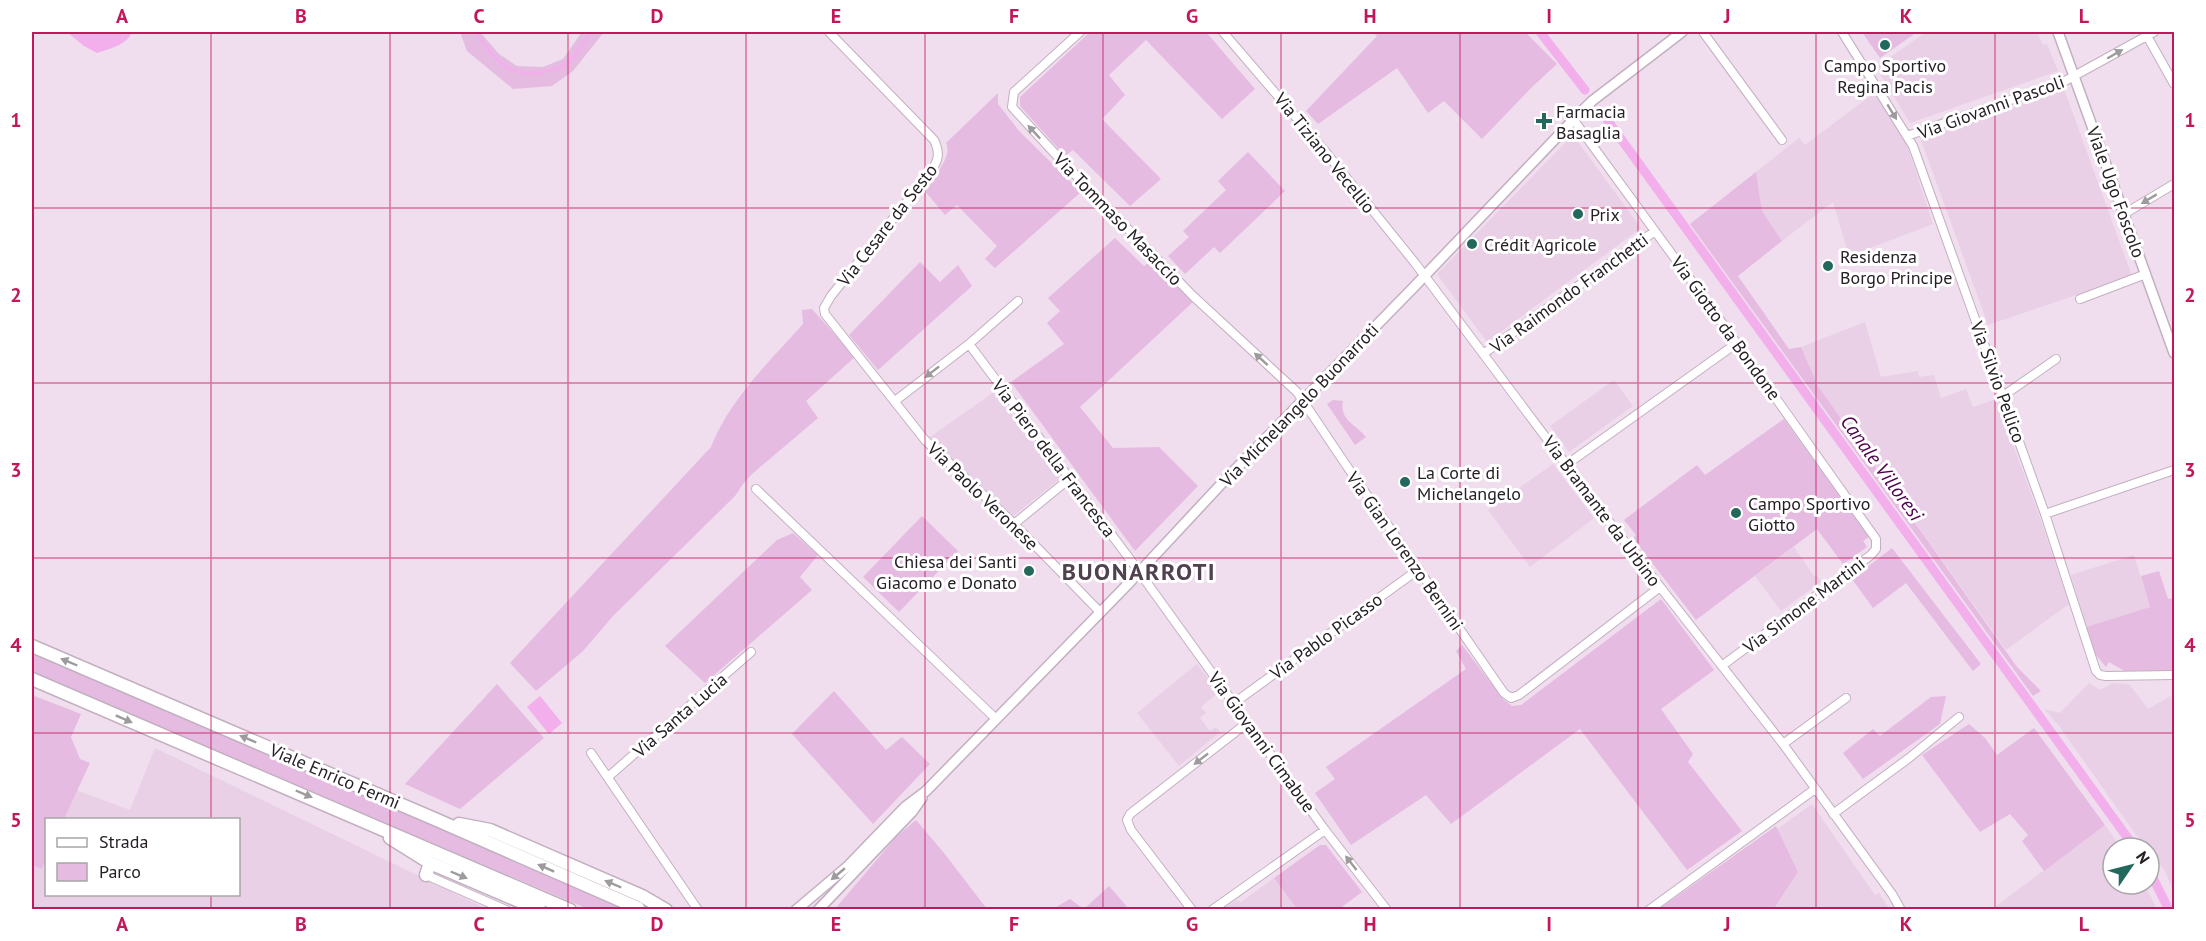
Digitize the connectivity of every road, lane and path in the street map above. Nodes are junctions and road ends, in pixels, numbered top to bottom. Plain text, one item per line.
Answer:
1 (829, 32) edge
2 (1080, 32) edge
3 (1223, 32) edge
4 (1682, 32) edge
5 (1703, 32) edge
6 (1842, 32) edge
7 (2058, 32) edge
8 (2154, 32) edge
9 (2146, 36) junction
10 (2074, 76) junction
11 (2175, 84) edge
12 (1573, 119) junction
13 (1907, 136) junction
14 (1782, 140) dead end
15 (2175, 184) edge
16 (2124, 214) junction
17 (1655, 231) junction
18 (2146, 274) junction
19 (1424, 276) junction
20 (2080, 299) dead end
21 (1018, 301) dead end
22 (825, 314) joint
23 (2171, 333) edge
24 (1737, 343) junction
25 (969, 344) junction
26 (2175, 353) edge
27 (1483, 354) junction
28 (2056, 359) dead end
29 (2003, 396) junction
30 (1302, 400) junction
31 (895, 401) junction
32 (1566, 465) junction
33 (2175, 470) edge
34 (1069, 479) junction
35 (756, 489) dead end
36 (2045, 514) junction
37 (1014, 525) junction
38 (1876, 539) joint
39 (1419, 569) junction
40 (1139, 572) junction
41 (1660, 587) junction
42 (1100, 612) junction
43 (32, 646) edge
44 (751, 652) dead end
45 (1723, 665) junction
46 (2175, 675) edge
47 (32, 679) edge
48 (1846, 698) dead end
49 (1234, 703) junction
50 (1959, 717) dead end
51 (995, 718) junction
52 (1247, 723) junction
53 (1784, 744) junction
54 (591, 753) dead end
55 (608, 777) junction
56 (1815, 789) junction
57 (926, 791) junction
58 (1833, 814) junction
59 (354, 815) junction
60 (437, 820) junction
61 (1325, 830) junction
62 (428, 869) junction
63 (689, 897) junction
64 (638, 908) edge
65 (506, 909) edge
66 (540, 909) edge
67 (570, 909) edge
68 (666, 909) edge
69 (692, 909) edge
70 (698, 909) edge
71 (796, 909) edge
72 (818, 909) edge
73 (1192, 909) edge
74 (1212, 909) edge
75 (1387, 909) edge
76 (1649, 909) edge
77 (1901, 909) edge

1 - 22 street, Via Cesare da Sesto
30 -> 2 street, Via Tommaso Masaccio
3 - 19 street, Via Tiziano Vecellio
4 - 12 street, Via Michelangelo Buonarroti
5 - 14 street
6 -> 13 street, Via Silvio Pellico
7 - 10 street, Viale Ugo Foscolo
8 - 9 street, Via Giovanni Pascoli
10 -> 9 street, Via Giovanni Pascoli
9 - 11 street
10 - 13 street, Via Giovanni Pascoli
10 - 16 street, Viale Ugo Foscolo
12 - 17 street, Via Giotto da Bondone
12 - 19 street, Via Michelangelo Buonarroti
13 - 29 street, Via Silvio Pellico
15 -> 16 street
16 - 18 street, Viale Ugo Foscolo
17 - 24 street, Via Giotto da Bondone
17 - 27 street, Via Raimondo Franchetti
18 - 20 street
18 - 23 street, Viale Ugo Foscolo
19 - 27 street, Via Bramante da Urbino
19 - 30 street, Via Michelangelo Buonarroti
21 - 25 street
22 - 31 street, Via Paolo Veronese
23 - 26 street, Viale Ugo Foscolo
24 - 32 street
24 - 38 street, Via Giotto da Bondone
25 -> 31 street
25 - 34 street, Via Piero della Francesca
27 - 32 street, Via Bramante da Urbino
28 - 29 street
29 - 36 street, Via Silvio Pellico
30 - 39 street, Via Gian Lorenzo Bernini
30 - 40 street, Via Michelangelo Buonarroti
31 - 37 street, Via Paolo Veronese
32 - 41 street, Via Bramante da Urbino
33 - 36 street
34 - 37 street
34 - 40 street, Via Piero della Francesca
35 - 51 street
36 - 46 street, Via Silvio Pellico
37 - 42 street, Via Paolo Veronese
38 - 45 street, Via Simone Martini
39 - 41 street, Via Gian Lorenzo Bernini
39 - 49 street, Via Pablo Picasso
40 - 42 street, Via Michelangelo Buonarroti
40 - 49 street, Via Giovanni Cimabue
41 - 45 street, Via Bramante da Urbino
42 - 51 street, Via Michelangelo Buonarroti
60 -> 43 main road, Viale Enrico Fermi
44 - 55 street, Via Santa Lucia
45 - 53 street, Via Bramante da Urbino
47 -> 59 main road, Viale Enrico Fermi
48 - 53 street
49 - 52 street, Via Giovanni Cimabue
50 - 58 street
51 - 57 street, Via Michelangelo Buonarroti
52 - 61 street, Via Giovanni Cimabue
52 -> 73 street
53 - 56 street, Via Bramante da Urbino
54 - 55 street
55 - 63 street
56 - 58 street, Via Bramante da Urbino
56 - 76 street
57 -> 71 street, Via Michelangelo Buonarroti
57 - 72 street, Via Michelangelo Buonarroti
58 - 77 street, Via Bramante da Urbino
59 - 62 main road
59 - 67 main road, Viale Enrico Fermi
64 -> 60 main road, Viale Enrico Fermi
68 -> 60 main road
61 - 74 street
75 -> 61 street, Via Giovanni Cimabue
62 - 65 street
62 -> 66 main road
63 - 69 street
63 - 70 street

